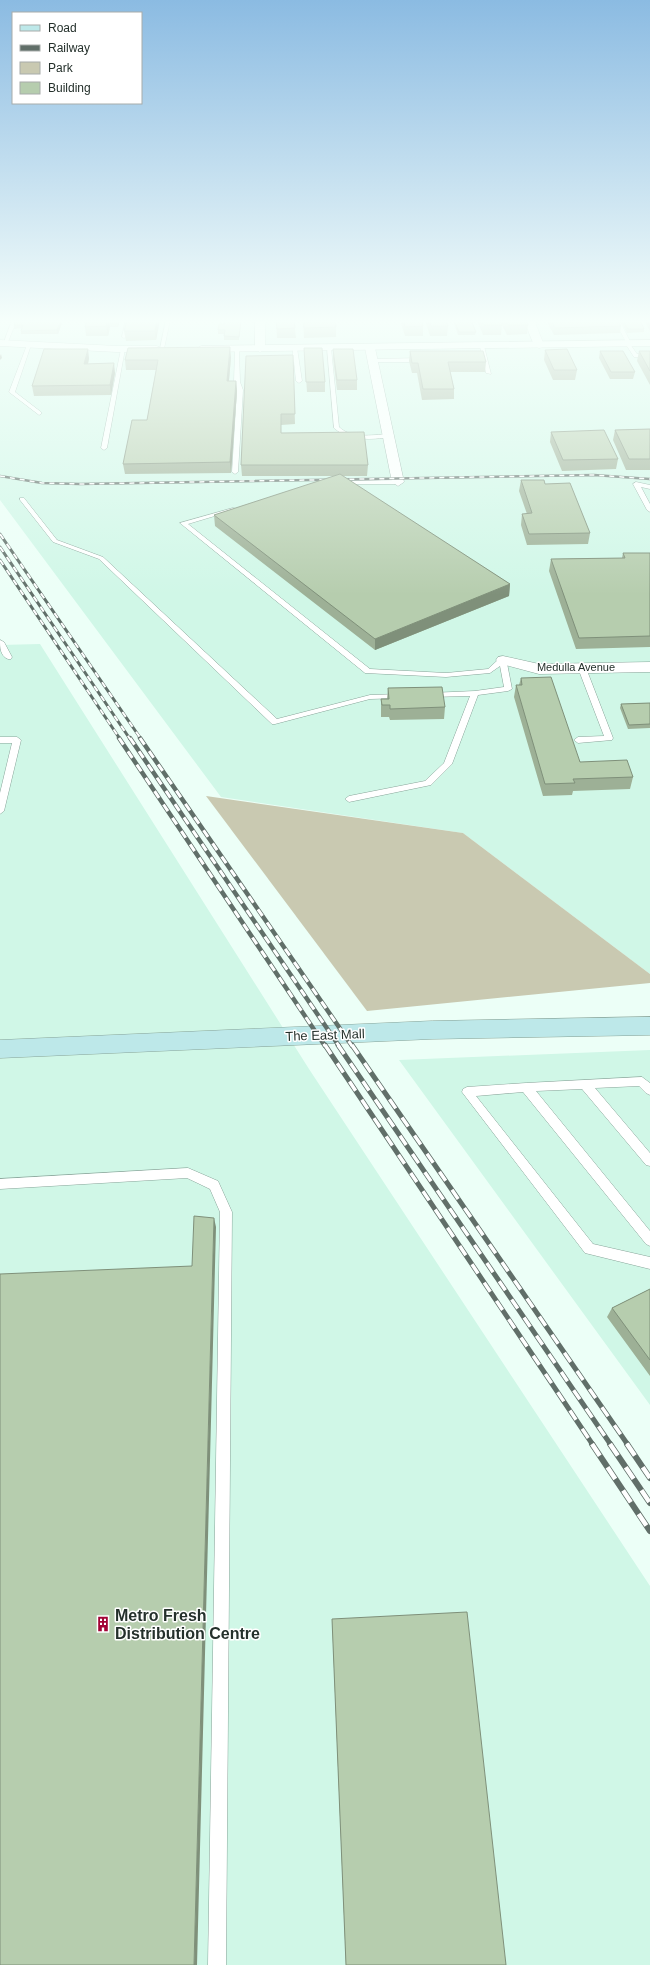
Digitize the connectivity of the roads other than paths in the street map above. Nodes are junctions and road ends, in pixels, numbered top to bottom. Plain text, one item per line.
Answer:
1 (111, 412) edge
2 (239, 412) edge
3 (334, 412) edge
4 (383, 412) edge
5 (388, 436) junction
6 (104, 448) dead end
7 (235, 472) dead end
8 (398, 482) joint
9 (330, 483) edge
10 (650, 487) edge
11 (22, 499) dead end
12 (242, 507) edge
13 (650, 510) edge
14 (0, 642) edge
15 (8, 657) dead end
16 (503, 660) junction
17 (650, 667) edge
18 (582, 668) junction
19 (475, 693) junction
20 (408, 695) edge
21 (423, 695) edge
22 (0, 740) edge
23 (578, 740) dead end
24 (349, 800) dead end
25 (0, 811) edge
26 (650, 1026) edge
27 (0, 1049) edge
28 (586, 1085) junction
29 (526, 1087) junction
30 (650, 1090) edge
31 (650, 1161) edge
32 (0, 1184) edge
33 (650, 1240) edge
34 (650, 1263) edge
35 (217, 1965) edge

1 - 6 lane
2 - 7 lane
3 - 5 lane
4 - 5 street
5 - 8 street
8 - 9 lane
10 - 13 lane
11 - 20 lane
12 - 16 lane
14 - 15 lane
16 - 18 street, Medulla Avenue
16 - 19 lane
17 - 18 street, Medulla Avenue
18 - 23 lane
19 - 21 lane
19 - 24 lane
22 - 25 lane
26 - 27 main road, The East Mall
28 - 29 lane
28 - 30 lane
28 - 31 lane
29 - 33 lane
29 - 34 lane
32 - 35 lane

